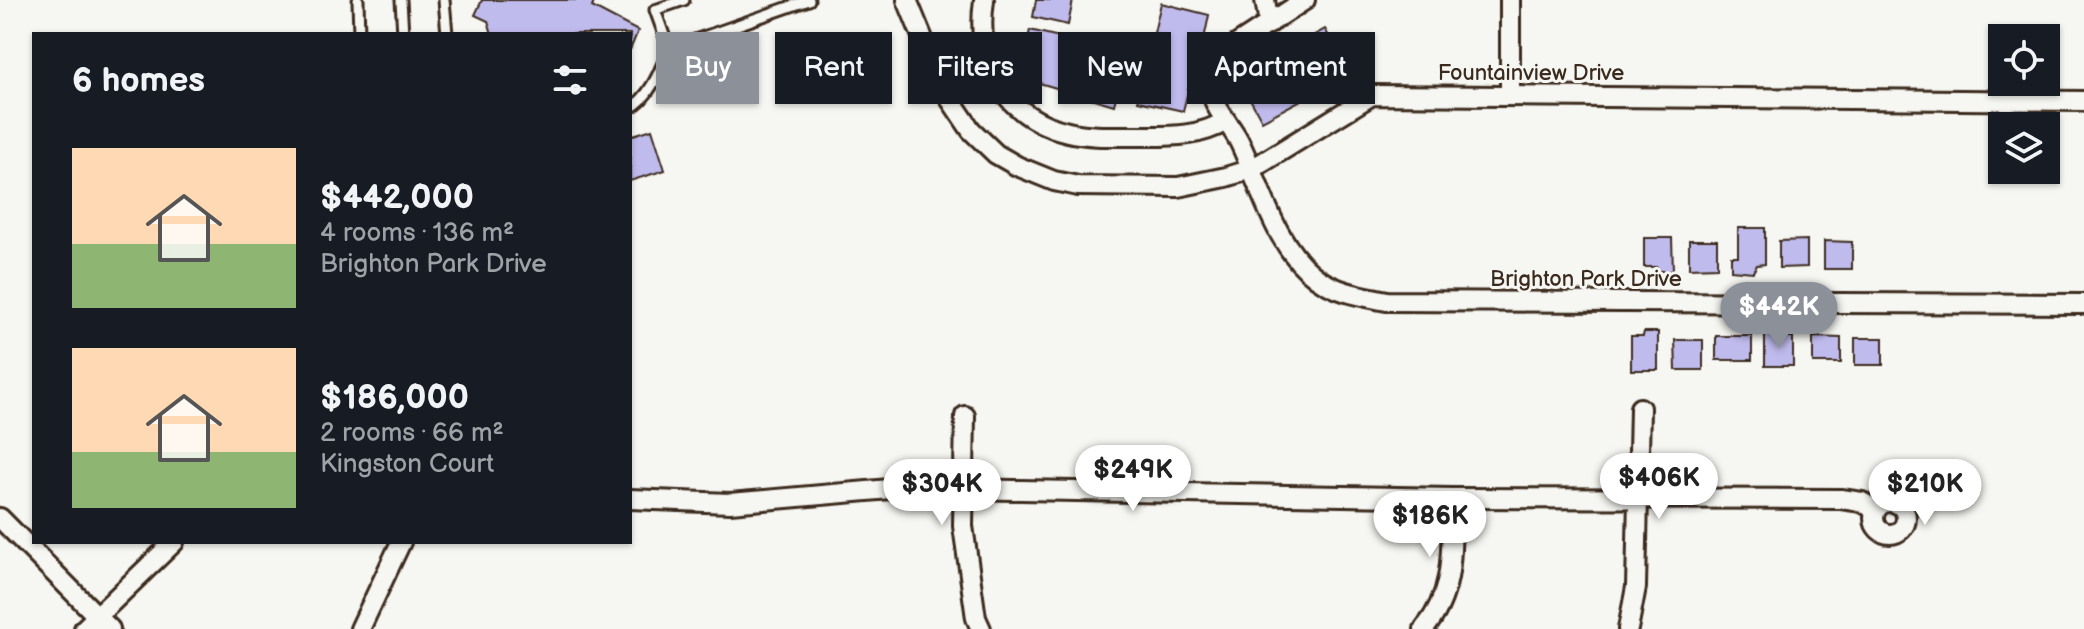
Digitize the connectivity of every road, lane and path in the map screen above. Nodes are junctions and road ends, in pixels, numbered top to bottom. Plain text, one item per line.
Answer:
1 (358, 0) edge
2 (401, 0) edge
3 (444, 0) edge
4 (684, 0) edge
5 (809, 0) edge
6 (984, 0) edge
7 (1265, 0) edge
8 (1305, 0) edge
9 (1510, 0) edge
10 (914, 2) edge
11 (1269, 24) junction
12 (359, 32) edge
13 (403, 32) edge
14 (447, 32) edge
15 (663, 32) edge
16 (718, 32) edge
17 (656, 76) edge
18 (1510, 96) junction
19 (2084, 101) edge
20 (632, 107) edge
21 (1226, 121) junction
22 (1252, 169) junction
23 (2084, 304) edge
24 (1640, 408) dead end
25 (965, 416) dead end
26 (962, 489) junction
27 (1639, 497) junction
28 (1452, 498) junction
29 (632, 499) edge
30 (1876, 510) dead end
31 (0, 518) edge
32 (172, 544) edge
33 (400, 544) edge
34 (97, 625) edge
35 (360, 629) edge
36 (981, 629) edge
37 (1424, 629) edge
38 (1628, 629) edge

1 - 12 lane
2 - 13 lane
3 - 14 lane
4 - 15 lane
5 - 16 lane
6 - 21 street
7 - 11 street
8 - 11 street, Brighton Park Drive
9 - 18 street
10 - 22 street, Fountainview Drive
11 - 21 street, Brighton Park Drive
17 - 20 lane
18 - 19 street, Fountainview Drive
18 - 22 street, Fountainview Drive
21 - 22 street, Brighton Park Drive
22 - 23 street, Brighton Park Drive
24 - 27 street
25 - 26 street
26 - 28 street
26 - 29 street
26 - 36 street
27 - 28 street
27 - 30 street
27 - 38 street
28 - 37 street
31 - 34 street
32 - 34 street
33 - 35 street

